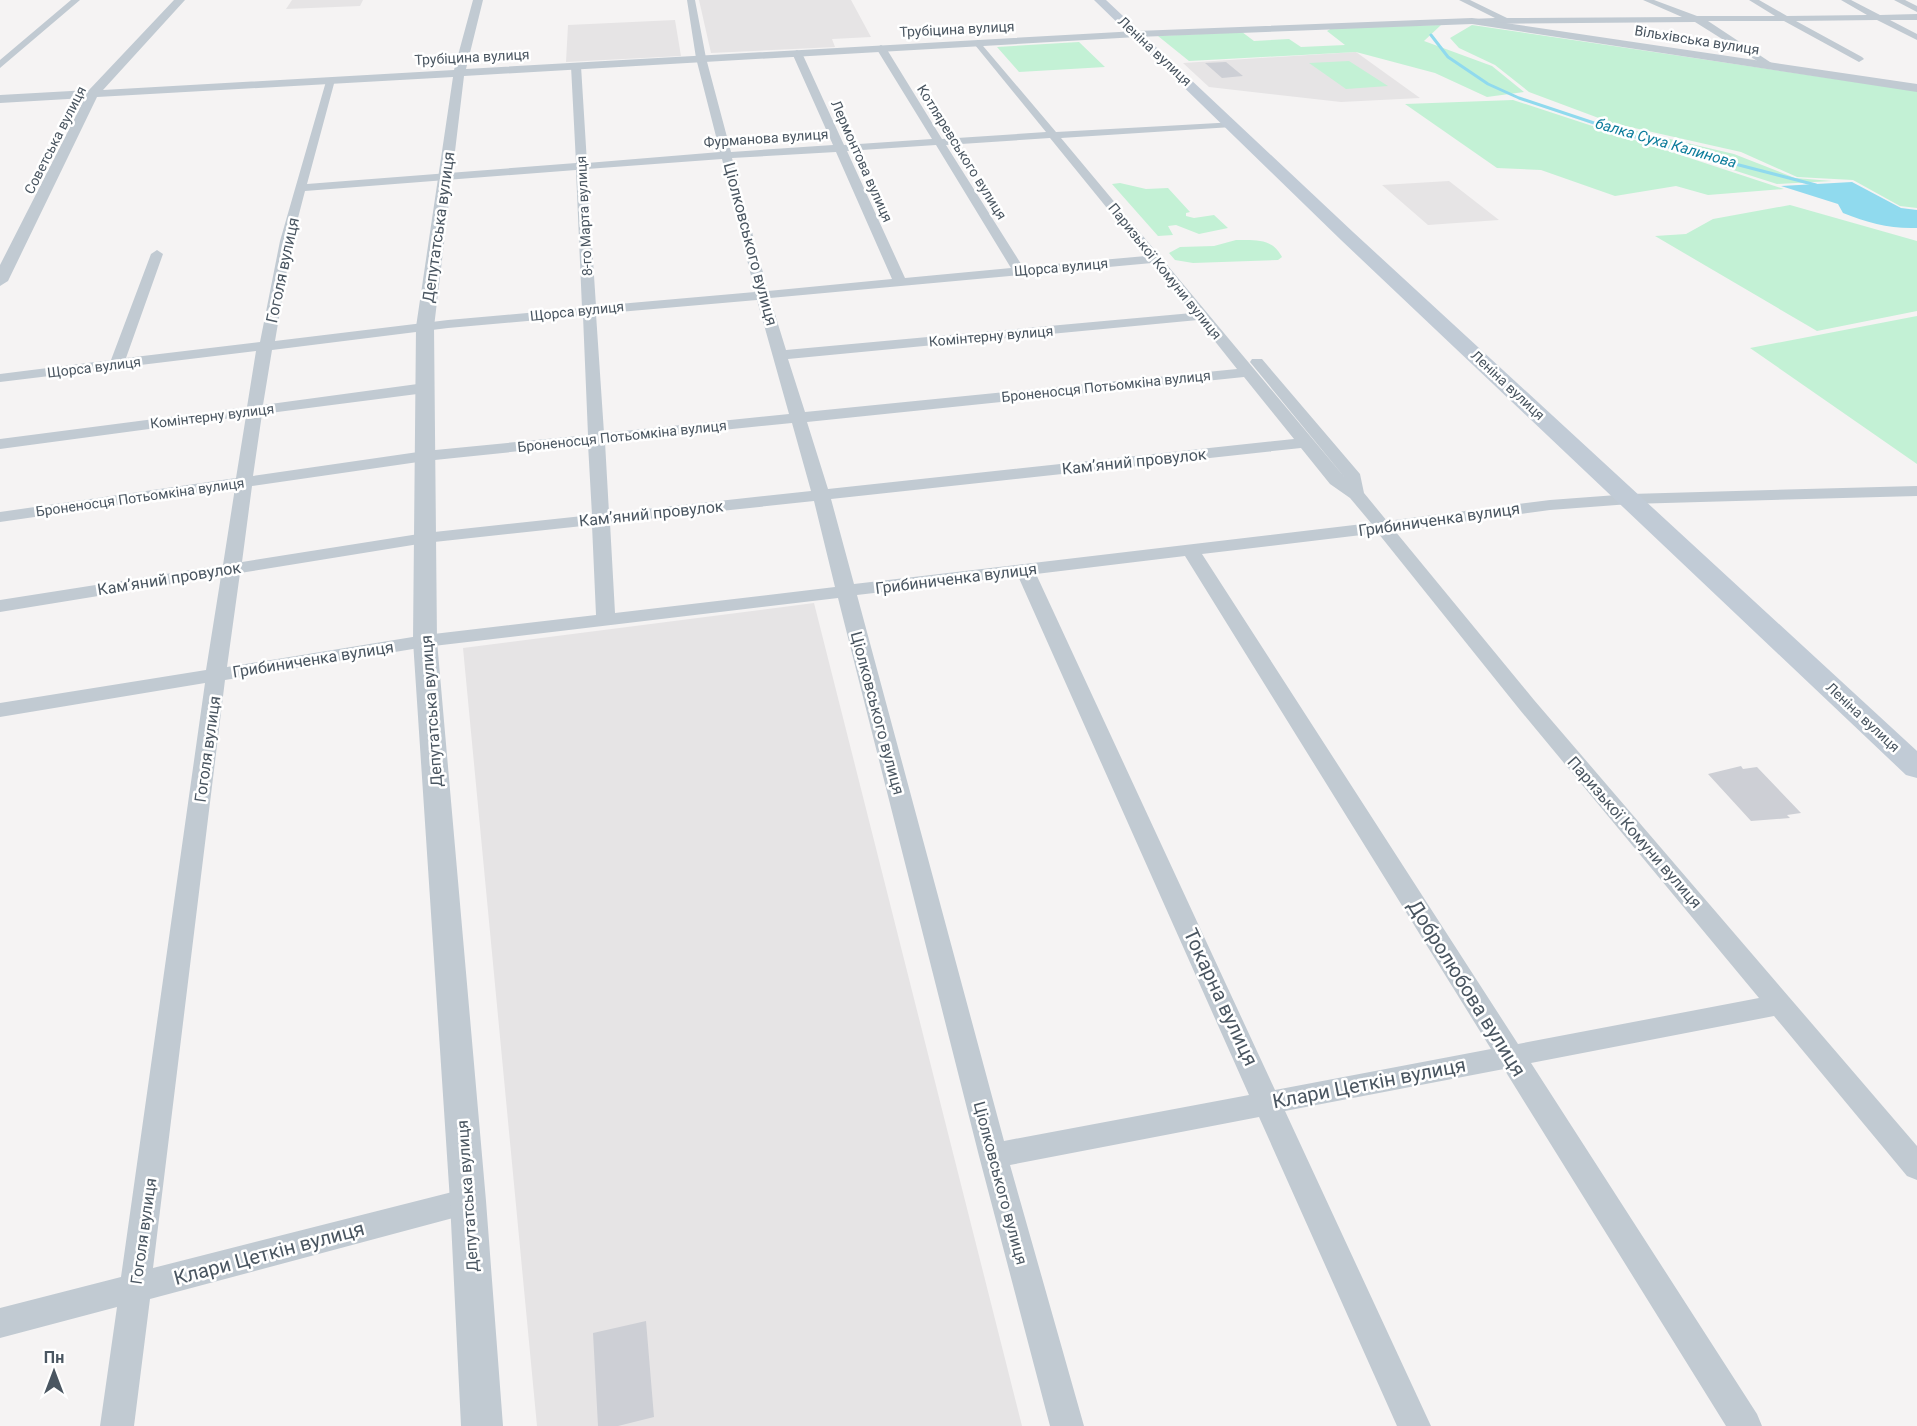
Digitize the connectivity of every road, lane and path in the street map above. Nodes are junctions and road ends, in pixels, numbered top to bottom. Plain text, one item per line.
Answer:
1 (76, 0) edge
2 (180, 0) edge
3 (478, 0) edge
4 (691, 0) edge
5 (1100, 0) edge
6 (1463, 0) edge
7 (1647, 0) edge
8 (1753, 0) edge
9 (1845, 0) edge
10 (1898, 0) edge
11 (1917, 9) edge
12 (1878, 17) junction
13 (1917, 17) edge
14 (1787, 18) junction
15 (1695, 19) junction
16 (1472, 21) junction
17 (1508, 21) junction
18 (1137, 34) junction
19 (1917, 37) edge
20 (984, 42) junction
21 (881, 48) junction
22 (798, 53) junction
23 (701, 58) junction
24 (1859, 59) dead end
25 (0, 65) edge
26 (576, 66) junction
27 (1770, 66) junction
28 (459, 72) junction
29 (330, 80) junction
30 (1917, 88) edge
31 (93, 93) junction
32 (0, 99) edge
33 (1232, 124) junction
34 (1059, 133) junction
35 (937, 141) junction
36 (839, 148) junction
37 (728, 155) junction
38 (581, 166) junction
39 (444, 176) junction
40 (302, 188) junction
41 (157, 254) dead end
42 (1155, 259) junction
43 (1019, 271) junction
44 (0, 281) edge
45 (900, 282) junction
46 (762, 294) junction
47 (588, 310) junction
48 (1201, 316) junction
49 (424, 327) junction
50 (267, 346) junction
51 (781, 356) junction
52 (117, 364) junction
53 (1247, 372) junction
54 (0, 378) edge
55 (425, 388) junction
56 (255, 410) junction
57 (800, 418) junction
58 (596, 438) junction
59 (1305, 442) junction
60 (0, 444) edge
61 (425, 456) junction
62 (245, 482) junction
63 (1917, 491) edge
64 (1356, 494) junction
65 (821, 495) junction
66 (1630, 499) junction
67 (0, 517) edge
68 (601, 519) junction
69 (1384, 527) junction
70 (425, 538) junction
71 (1190, 550) junction
72 (233, 567) junction
73 (1025, 570) junction
74 (846, 592) junction
75 (0, 606) edge
76 (606, 618) junction
77 (425, 641) junction
78 (216, 674) junction
79 (0, 710) edge
80 (1917, 768) edge
81 (1782, 1004) junction
82 (1509, 1056) junction
83 (1269, 1102) junction
84 (993, 1156) junction
85 (1917, 1167) edge
86 (468, 1201) junction
87 (136, 1287) junction
88 (0, 1323) edge
89 (117, 1426) edge
90 (483, 1426) edge
91 (1066, 1426) edge
92 (1414, 1426) edge
93 (1745, 1426) edge

1 - 25 street
2 - 31 street, Советська вулиця
3 - 28 street, Депутатська вулиця
4 - 23 street, Ціолковського вулиця
5 - 18 main road, Леніна вулиця
6 - 17 street
7 - 15 street
8 - 14 street
9 - 12 street
10 - 11 street
12 - 13 street, Трубіцина вулиця
12 - 14 street, Трубіцина вулиця
12 - 19 street
14 - 15 street, Трубіцина вулиця
14 - 24 street
15 - 17 street, Трубіцина вулиця
15 - 27 street
16 - 17 street, Трубіцина вулиця
16 - 18 street, Трубіцина вулиця
16 - 27 street, Вільхівська вулиця
18 - 20 street, Трубіцина вулиця
18 - 33 main road, Леніна вулиця
20 - 21 street, Трубіцина вулиця
20 - 34 street, Паризької Комуни вулиця
21 - 22 street, Трубіцина вулиця
21 - 35 street, Котляревського вулиця
22 - 23 street, Трубіцина вулиця
22 - 36 street, Лермонтова вулиця
23 - 26 street, Трубіцина вулиця
23 - 37 street, Ціолковського вулиця
26 - 28 street, Трубіцина вулиця
26 - 38 street, 8-го Марта вулиця
27 - 30 street, Вільхівська вулиця
28 - 29 street, Трубіцина вулиця
28 - 39 street, Депутатська вулиця
29 - 31 street, Трубіцина вулиця
29 - 40 street, Гоголя вулиця
31 - 32 street, Трубіцина вулиця
31 - 44 street, Советська вулиця
33 - 34 street, Фурманова вулиця
33 - 66 main road, Леніна вулиця
34 - 35 street, Фурманова вулиця
34 - 42 street, Паризької Комуни вулиця
34 - 64 street, Паризької Комуни вулиця
35 - 36 street, Фурманова вулиця
35 - 43 street, Котляревського вулиця
36 - 37 street, Фурманова вулиця
36 - 45 street, Лермонтова вулиця
37 - 38 street, Фурманова вулиця
37 - 46 street, Ціолковського вулиця
38 - 39 street, Фурманова вулиця
38 - 47 street, 8-го Марта вулиця
39 - 40 street, Фурманова вулиця
39 - 49 street, Депутатська вулиця
40 - 50 street, Гоголя вулиця
41 - 52 street
42 - 43 street, Щорса вулиця
42 - 48 street, Паризької Комуни вулиця
43 - 45 street, Щорса вулиця
45 - 46 street, Щорса вулиця
46 - 47 street, Щорса вулиця
46 - 51 street, Ціолковського вулиця
47 - 49 street, Щорса вулиця
47 - 58 street, 8-го Марта вулиця
48 - 51 street, Комінтерну вулиця
48 - 53 street, Паризької Комуни вулиця
49 - 50 street, Щорса вулиця
49 - 55 street, Депутатська вулиця
50 - 52 street, Щорса вулиця
50 - 56 street, Гоголя вулиця
51 - 57 street, Ціолковського вулиця
52 - 54 street, Щорса вулиця
53 - 57 street, Броненосця Потьомкіна вулиця
53 - 59 street, Паризької Комуни вулиця
55 - 56 street, Комінтерну вулиця
55 - 61 street, Депутатська вулиця
56 - 60 street, Комінтерну вулиця
56 - 62 street, Гоголя вулиця
57 - 58 street, Броненосця Потьомкіна вулиця
57 - 65 street, Ціолковського вулиця
58 - 61 street, Броненосця Потьомкіна вулиця
58 - 68 street, 8-го Марта вулиця
59 - 64 street, Паризької Комуни вулиця
59 - 65 street, Кам’яний провулок
61 - 62 street, Броненосця Потьомкіна вулиця
61 - 70 street, Депутатська вулиця
62 - 67 street, Броненосця Потьомкіна вулиця
62 - 72 street, Гоголя вулиця
63 - 66 street, Грибиниченка вулиця
64 - 69 street, Паризької Комуни вулиця
65 - 68 street, Кам’яний провулок
65 - 74 street, Ціолковського вулиця
66 - 69 street, Грибиниченка вулиця
66 - 80 main road, Леніна вулиця
68 - 70 street, Кам’яний провулок
68 - 76 street, 8-го Марта вулиця
69 - 71 street, Грибиниченка вулиця
69 - 81 street, Паризької Комуни вулиця
70 - 72 street, Кам’яний провулок
70 - 77 street, Депутатська вулиця
71 - 73 street, Грибиниченка вулиця
71 - 82 street, Добролюбова вулиця
72 - 75 street, Кам’яний провулок
72 - 78 street, Гоголя вулиця
73 - 74 street, Грибиниченка вулиця
73 - 83 street, Токарна вулиця
74 - 76 street, Грибиниченка вулиця
74 - 84 street, Ціолковського вулиця
76 - 77 street, Грибиниченка вулиця
77 - 78 street, Грибиниченка вулиця
77 - 86 street, Депутатська вулиця
78 - 79 street, Грибиниченка вулиця
78 - 87 street, Гоголя вулиця
81 - 82 street, Клари Цеткін вулиця
81 - 85 street, Паризької Комуни вулиця
82 - 83 street, Клари Цеткін вулиця
82 - 93 street, Добролюбова вулиця
83 - 84 street, Клари Цеткін вулиця
83 - 92 street, Токарна вулиця
84 - 91 street, Ціолковського вулиця
86 - 87 street, Клари Цеткін вулиця
86 - 90 street, Депутатська вулиця
87 - 88 street, Клари Цеткін вулиця
87 - 89 street, Гоголя вулиця

